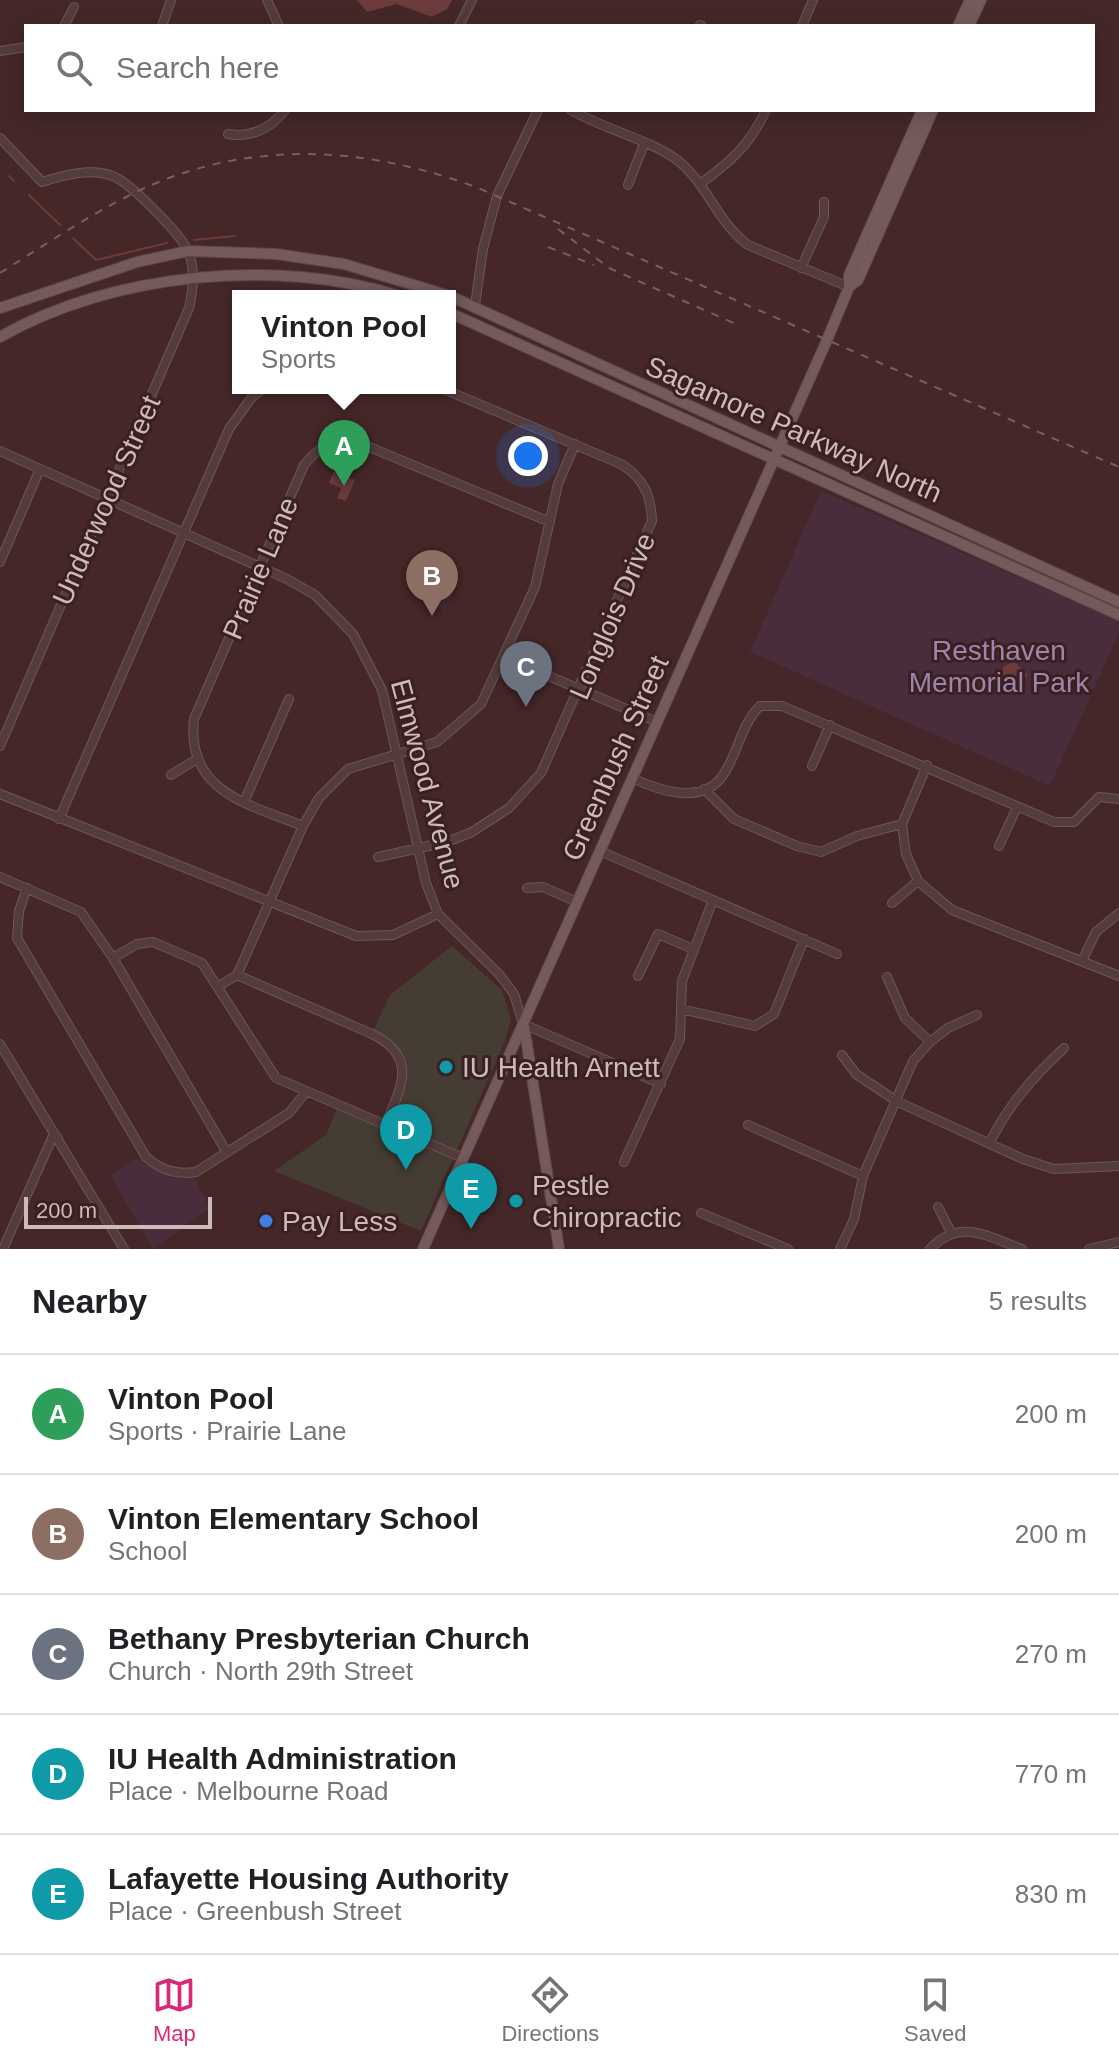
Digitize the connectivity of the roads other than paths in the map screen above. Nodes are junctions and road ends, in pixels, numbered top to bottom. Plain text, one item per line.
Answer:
1 (171, 0) edge
2 (267, 0) edge
3 (472, 0) edge
4 (813, 0) edge
5 (970, 0) edge
6 (981, 0) edge
7 (74, 7) dead end
8 (65, 24) edge
9 (163, 24) edge
10 (278, 24) edge
11 (460, 24) edge
12 (803, 24) edge
13 (959, 24) edge
14 (970, 24) edge
15 (24, 47) edge
16 (0, 51) edge
17 (283, 112) edge
18 (537, 112) edge
19 (575, 112) edge
20 (765, 112) edge
21 (921, 112) edge
22 (932, 112) edge
23 (228, 134) dead end
24 (0, 138) edge
25 (644, 144) junction
26 (700, 184) junction
27 (628, 185) dead end
28 (824, 202) dead end
29 (188, 251) junction
30 (801, 268) junction
31 (193, 276) junction
32 (849, 287) junction
33 (374, 290) edge
34 (430, 290) edge
35 (456, 298) edge
36 (475, 305) junction
37 (0, 308) edge
38 (456, 316) edge
39 (0, 337) edge
40 (256, 394) edge
41 (455, 394) edge
42 (575, 444) junction
43 (779, 449) junction
44 (0, 451) edge
45 (773, 461) junction
46 (40, 469) junction
47 (107, 498) junction
48 (550, 522) junction
49 (184, 533) junction
50 (0, 562) edge
51 (261, 565) junction
52 (1119, 602) edge
53 (1119, 615) edge
54 (504, 657) junction
55 (581, 689) junction
56 (289, 699) dead end
57 (657, 722) junction
58 (830, 725) junction
59 (0, 746) edge
60 (396, 753) junction
61 (197, 759) junction
62 (927, 765) junction
63 (812, 766) dead end
64 (171, 775) dead end
65 (632, 778) junction
66 (704, 789) junction
67 (0, 794) edge
68 (1119, 799) edge
69 (244, 802) junction
70 (1017, 807) junction
71 (59, 819) junction
72 (902, 824) junction
73 (303, 826) junction
74 (999, 846) dead end
75 (418, 849) junction
76 (600, 851) junction
77 (378, 857) dead end
78 (0, 877) edge
79 (918, 881) junction
80 (27, 888) junction
81 (527, 888) dead end
82 (713, 900) junction
83 (268, 901) junction
84 (577, 902) junction
85 (892, 903) dead end
86 (1119, 913) edge
87 (438, 914) junction
88 (804, 939) junction
89 (693, 949) junction
90 (837, 954) dead end
91 (113, 958) junction
92 (1082, 961) junction
93 (237, 975) junction
94 (638, 976) dead end
95 (1119, 976) edge
96 (887, 977) dead end
97 (219, 986) junction
98 (681, 1009) junction
99 (977, 1015) dead end
100 (523, 1024) junction
101 (930, 1042) junction
102 (0, 1044) edge
103 (1064, 1048) dead end
104 (842, 1055) dead end
105 (661, 1084) junction
106 (305, 1093) junction
107 (898, 1102) junction
108 (385, 1125) junction
109 (748, 1125) dead end
110 (58, 1138) junction
111 (990, 1142) junction
112 (226, 1151) junction
113 (463, 1158) junction
114 (624, 1162) dead end
115 (1119, 1166) edge
116 (863, 1176) junction
117 (938, 1207) dead end
118 (701, 1213) dead end
119 (951, 1232) junction
120 (1119, 1242) edge
121 (3, 1248) edge
122 (120, 1248) edge
123 (423, 1249) edge
124 (559, 1249) edge
125 (788, 1249) edge
126 (840, 1249) edge
127 (930, 1249) edge
128 (1022, 1249) edge
129 (1089, 1249) edge

1 - 9 street
2 - 10 street
3 - 11 street
4 - 12 street
5 - 13 main road
6 - 14 main road
7 - 8 street
15 - 16 street
17 - 23 street
18 - 36 street
19 - 25 street
20 - 26 street
21 - 32 main road, Greenbush Street
22 - 32 main road, Greenbush Street
24 - 29 street
25 - 26 street
25 - 27 street
26 - 30 street
28 - 30 street
29 - 31 street, Underwood Street
29 - 34 main road, Sagamore Parkway North
29 - 37 main road, Sagamore Parkway North
30 - 32 street
31 - 33 main road
31 - 39 main road
31 - 47 street, Underwood Street
32 - 43 main road, Greenbush Street
35 - 36 main road, Sagamore Parkway North
36 - 43 main road, Sagamore Parkway North
38 - 45 main road, Sagamore Parkway North
40 - 49 street
41 - 42 street, Longlois Drive
42 - 48 street
42 - 55 street, Longlois Drive
43 - 45 main road, Greenbush Street
43 - 52 main road, Sagamore Parkway North
44 - 46 street, Elmwood Avenue
45 - 53 main road, Sagamore Parkway North
45 - 57 main road, Greenbush Street
46 - 47 street, Elmwood Avenue
46 - 50 street
47 - 49 street, Elmwood Avenue
47 - 59 street, Underwood Street
48 - 51 street, Prairie Lane
48 - 54 street
49 - 51 street, Elmwood Avenue
49 - 71 street
51 - 60 street, Elmwood Avenue
51 - 61 street, Prairie Lane
54 - 55 street
54 - 60 street
55 - 57 street
55 - 75 street, Longlois Drive
56 - 69 street
57 - 65 main road, Greenbush Street
58 - 62 street
58 - 63 street
58 - 66 street
60 - 73 street
60 - 75 street, Elmwood Avenue
61 - 64 street
61 - 69 street
62 - 70 street
62 - 72 street
65 - 66 street
65 - 76 main road, Greenbush Street
66 - 72 street
67 - 71 street
68 - 70 street
69 - 73 street
70 - 74 street
71 - 83 street
72 - 79 street
73 - 83 street
75 - 77 street, Longlois Drive
75 - 87 street, Elmwood Avenue
76 - 82 street
76 - 84 main road, Greenbush Street
78 - 80 street
79 - 85 street
79 - 92 street
80 - 91 street
80 - 112 street
81 - 84 street
82 - 88 street
82 - 89 street
83 - 87 street
83 - 93 street
84 - 100 main road, Greenbush Street
86 - 92 street
87 - 100 street, Elmwood Avenue
88 - 90 street
88 - 98 street
89 - 94 street
89 - 98 street
91 - 97 street
91 - 112 street
92 - 95 street
93 - 97 street
93 - 108 street
96 - 101 street
97 - 106 street
98 - 105 street
99 - 101 street
100 - 105 street
100 - 113 main road, Greenbush Street
100 - 124 main road, Elmwood Avenue
101 - 107 street
102 - 110 street
103 - 111 street
104 - 107 street
105 - 114 street
106 - 108 street
106 - 112 street
107 - 111 street
107 - 116 street
108 - 113 street
109 - 116 street
110 - 121 street
110 - 122 street
111 - 115 street
113 - 123 main road, Greenbush Street
116 - 126 street
117 - 119 street
118 - 125 street
119 - 127 street
119 - 128 street
120 - 129 street

